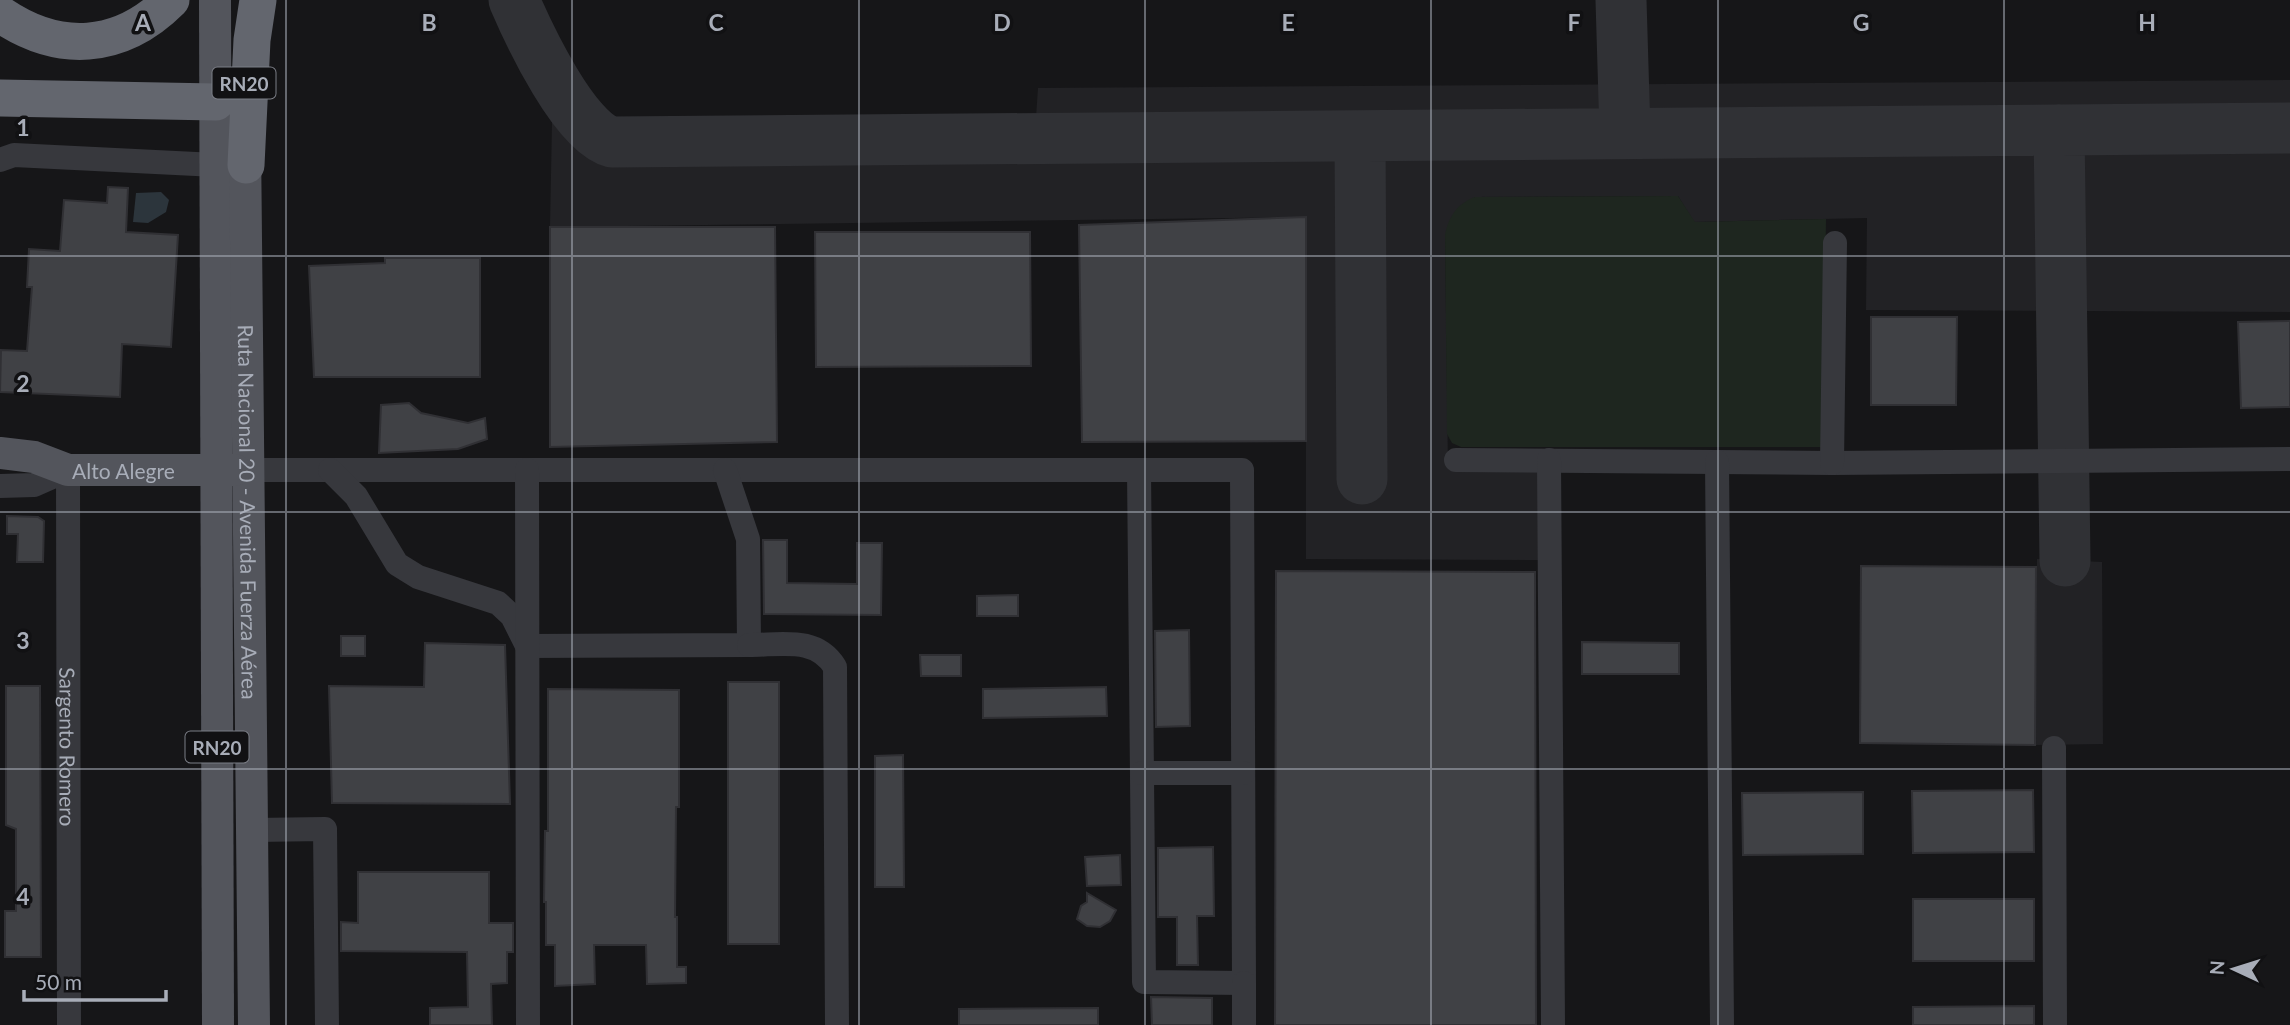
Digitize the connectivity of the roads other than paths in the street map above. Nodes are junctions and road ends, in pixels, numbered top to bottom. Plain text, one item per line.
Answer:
1 (170, 0) edge
2 (215, 0) edge
3 (243, 0) edge
4 (258, 0) edge
5 (0, 14) edge
6 (0, 98) edge
7 (216, 102) junction
8 (0, 160) edge
9 (231, 165) junction
10 (1835, 243) dead end
11 (0, 453) edge
12 (2290, 459) edge
13 (1456, 460) dead end
14 (1549, 460) junction
15 (1717, 462) junction
16 (1832, 463) junction
17 (68, 470) junction
18 (216, 470) junction
19 (250, 470) junction
20 (330, 470) junction
21 (527, 470) junction
22 (725, 470) junction
23 (1139, 470) junction
24 (0, 486) edge
25 (748, 645) junction
26 (527, 646) junction
27 (2054, 748) dead end
28 (1142, 773) junction
29 (1243, 773) junction
30 (253, 830) junction
31 (1244, 983) junction
32 (69, 1025) edge
33 (218, 1025) edge
34 (254, 1025) edge
35 (327, 1025) edge
36 (528, 1025) edge
37 (837, 1025) edge
38 (1244, 1025) edge
39 (1553, 1025) edge
40 (1722, 1025) edge
41 (2054, 1025) edge

1 - 5 highway
2 - 7 main road, Ruta Nacional 20 - Avenida Fuerza Aérea / RN20
3 - 9 main road, Ruta Nacional 20 - Avenida Fuerza Aérea / RN20
4 - 9 highway
6 - 7 highway
7 - 9 main road, Ruta Nacional 20 - Avenida Fuerza Aérea / RN20
8 - 9 street
9 - 18 main road, Ruta Nacional 20 - Avenida Fuerza Aérea / RN20
9 - 19 main road, Ruta Nacional 20 - Avenida Fuerza Aérea / RN20
10 - 16 street
11 - 17 main road, Alto Alegre
12 - 16 street
13 - 14 street
14 - 15 street
14 - 39 street
15 - 16 street
15 - 40 street
17 - 18 main road, Alto Alegre
17 - 24 street
17 - 32 street, Sargento Romero
18 - 19 main road, Alto Alegre
18 - 33 main road, Ruta Nacional 20 - Avenida Fuerza Aérea / RN20
19 - 20 street
19 - 30 main road, Ruta Nacional 20 - Avenida Fuerza Aérea / RN20
20 - 21 street
20 - 26 street
21 - 22 street
21 - 26 street
22 - 23 street
22 - 25 street
23 - 28 street
23 - 29 street
25 - 26 street
25 - 37 street
26 - 36 street
27 - 41 street
28 - 29 street
28 - 31 street
29 - 31 street
30 - 34 main road, Ruta Nacional 20 - Avenida Fuerza Aérea / RN20
30 - 35 street
31 - 38 street

